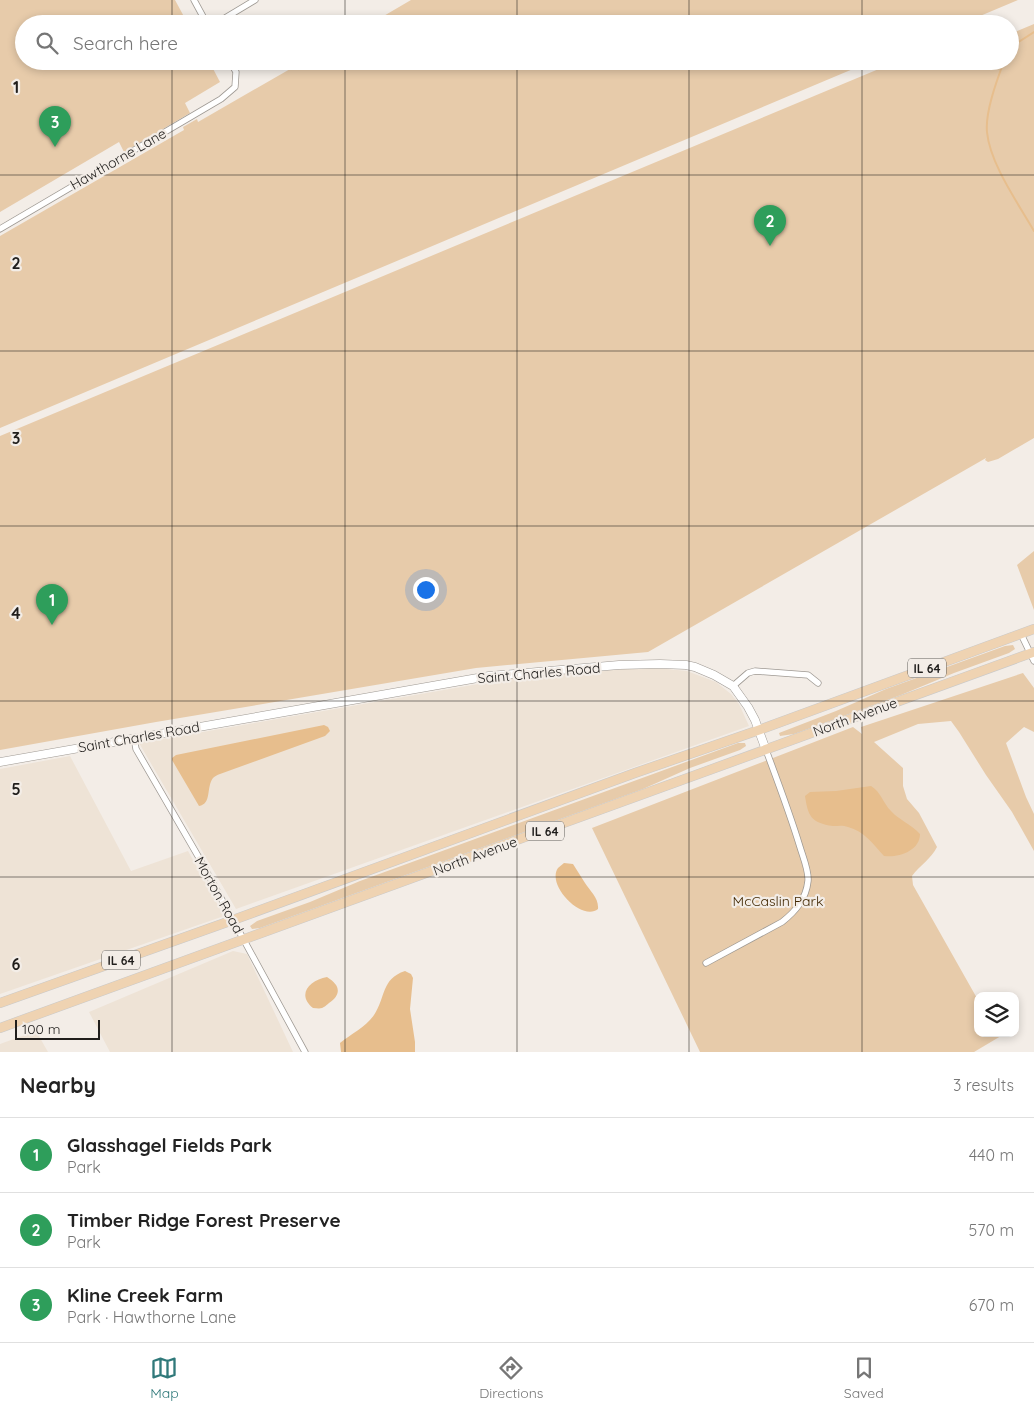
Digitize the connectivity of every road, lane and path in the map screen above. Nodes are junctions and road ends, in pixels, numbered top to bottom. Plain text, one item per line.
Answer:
1 (194, 0) edge
2 (255, 0) edge
3 (202, 15) edge
4 (230, 15) edge
5 (235, 70) edge
6 (0, 229) edge
7 (1034, 629) edge
8 (1021, 634) junction
9 (1033, 656) edge
10 (818, 683) dead end
11 (733, 686) junction
12 (759, 730) junction
13 (134, 738) junction
14 (766, 750) junction
15 (0, 762) edge
16 (233, 920) junction
17 (244, 940) junction
18 (706, 962) dead end
19 (0, 1003) edge
20 (0, 1028) edge
21 (305, 1052) edge

1 - 3 street
2 - 4 street
5 - 6 street, Hawthorne Lane
7 - 8 main road, North Avenue / IL 64
8 - 9 street
8 - 12 main road, North Avenue / IL 64
9 - 14 main road, North Avenue / IL 64
10 - 11 street
11 - 12 street, Saint Charles Road
11 - 13 street, Saint Charles Road
12 - 14 street, Saint Charles Road
12 - 16 main road, North Avenue / IL 64
13 - 15 street, Saint Charles Road
13 - 16 street, Morton Road
14 - 17 main road, North Avenue / IL 64
14 - 18 street, Saint Charles Road
16 - 17 street, Morton Road
16 - 19 main road, North Avenue / IL 64
17 - 20 main road, North Avenue / IL 64
17 - 21 street, Morton Road

